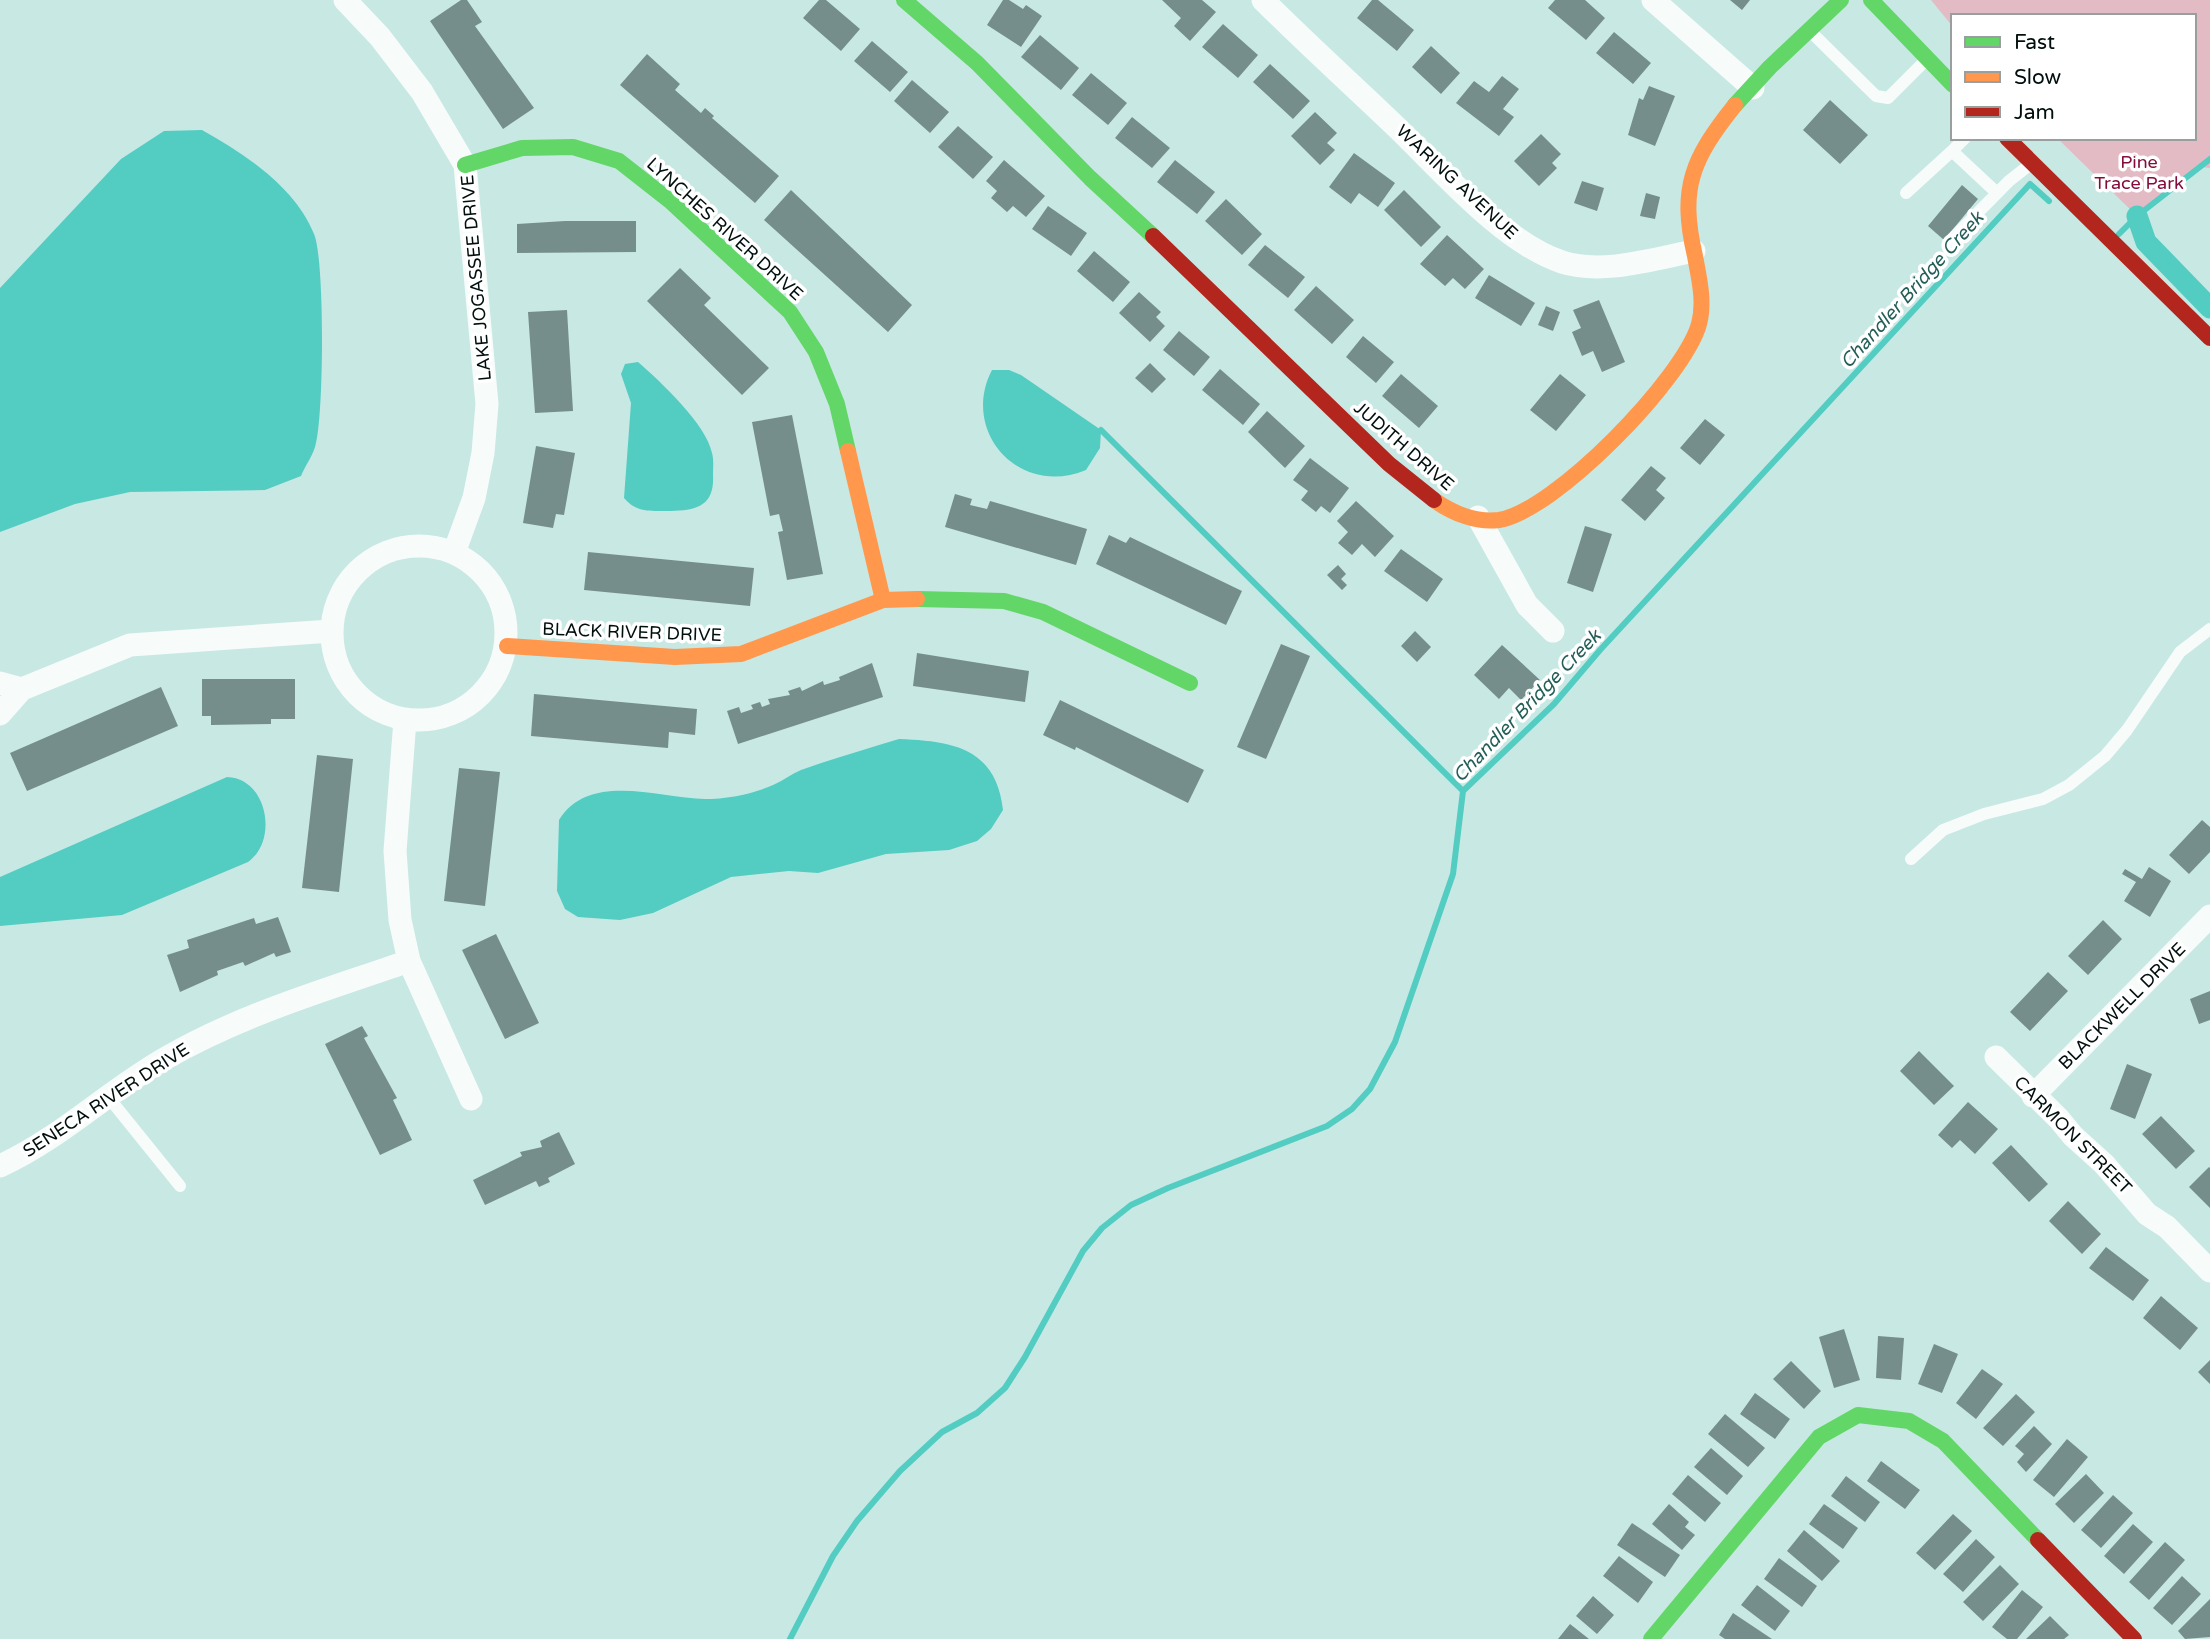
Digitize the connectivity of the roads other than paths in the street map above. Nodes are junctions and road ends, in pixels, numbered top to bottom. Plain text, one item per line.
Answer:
1 (345, 0) edge
2 (904, 0) edge
3 (1263, 0) edge
4 (1653, 0) edge
5 (1841, 0) edge
6 (1871, 0) edge
7 (1809, 30) junction
8 (1927, 59) junction
9 (1951, 83) edge
10 (1753, 88) junction
11 (1963, 140) edge
12 (2009, 140) edge
13 (1952, 151) junction
14 (2032, 163) junction
15 (465, 165) junction
16 (1906, 193) dead end
17 (1997, 193) junction
18 (1949, 242) dead end
19 (1694, 251) junction
20 (2210, 338) edge
21 (1478, 517) junction
22 (455, 550) junction
23 (883, 600) junction
24 (2210, 629) edge
25 (331, 631) junction
26 (1553, 631) dead end
27 (507, 646) junction
28 (1190, 683) dead end
29 (11, 686) edge
30 (0, 714) edge
31 (405, 720) junction
32 (1911, 859) dead end
33 (2210, 916) edge
34 (409, 961) junction
35 (1996, 1057) dead end
36 (2033, 1096) junction
37 (109, 1098) junction
38 (471, 1099) dead end
39 (0, 1166) edge
40 (180, 1186) dead end
41 (2210, 1271) edge
42 (1651, 1639) edge
43 (2134, 1639) edge

1 - 15 street, LAKE JOGASSEE DRIVE
2 - 21 street, JUDITH DRIVE
3 - 19 street, WARING AVENUE
4 - 10 street
5 - 7 street, JUDITH DRIVE
6 - 8 street
7 - 8 lane
7 - 10 street, JUDITH DRIVE
8 - 9 street
10 - 19 street, JUDITH DRIVE
11 - 13 lane
12 - 14 street
13 - 16 lane
13 - 17 lane
14 - 17 lane
14 - 20 street
15 - 22 street, LAKE JOGASSEE DRIVE
15 - 23 street, LYNCHES RIVER DRIVE
17 - 18 lane
19 - 21 street, JUDITH DRIVE
21 - 26 street
22 - 25 street
22 - 27 street
23 - 27 street, BLACK RIVER DRIVE
23 - 28 street, BLACK RIVER DRIVE
24 - 32 lane
25 - 29 street
25 - 31 street
27 - 31 street
29 - 30 street
31 - 34 street
33 - 36 street, BLACKWELL DRIVE
34 - 37 street, SENECA RIVER DRIVE
34 - 38 street
35 - 36 street, CARMON STREET
36 - 41 street, CARMON STREET
37 - 39 street, SENECA RIVER DRIVE
37 - 40 lane
42 - 43 street

